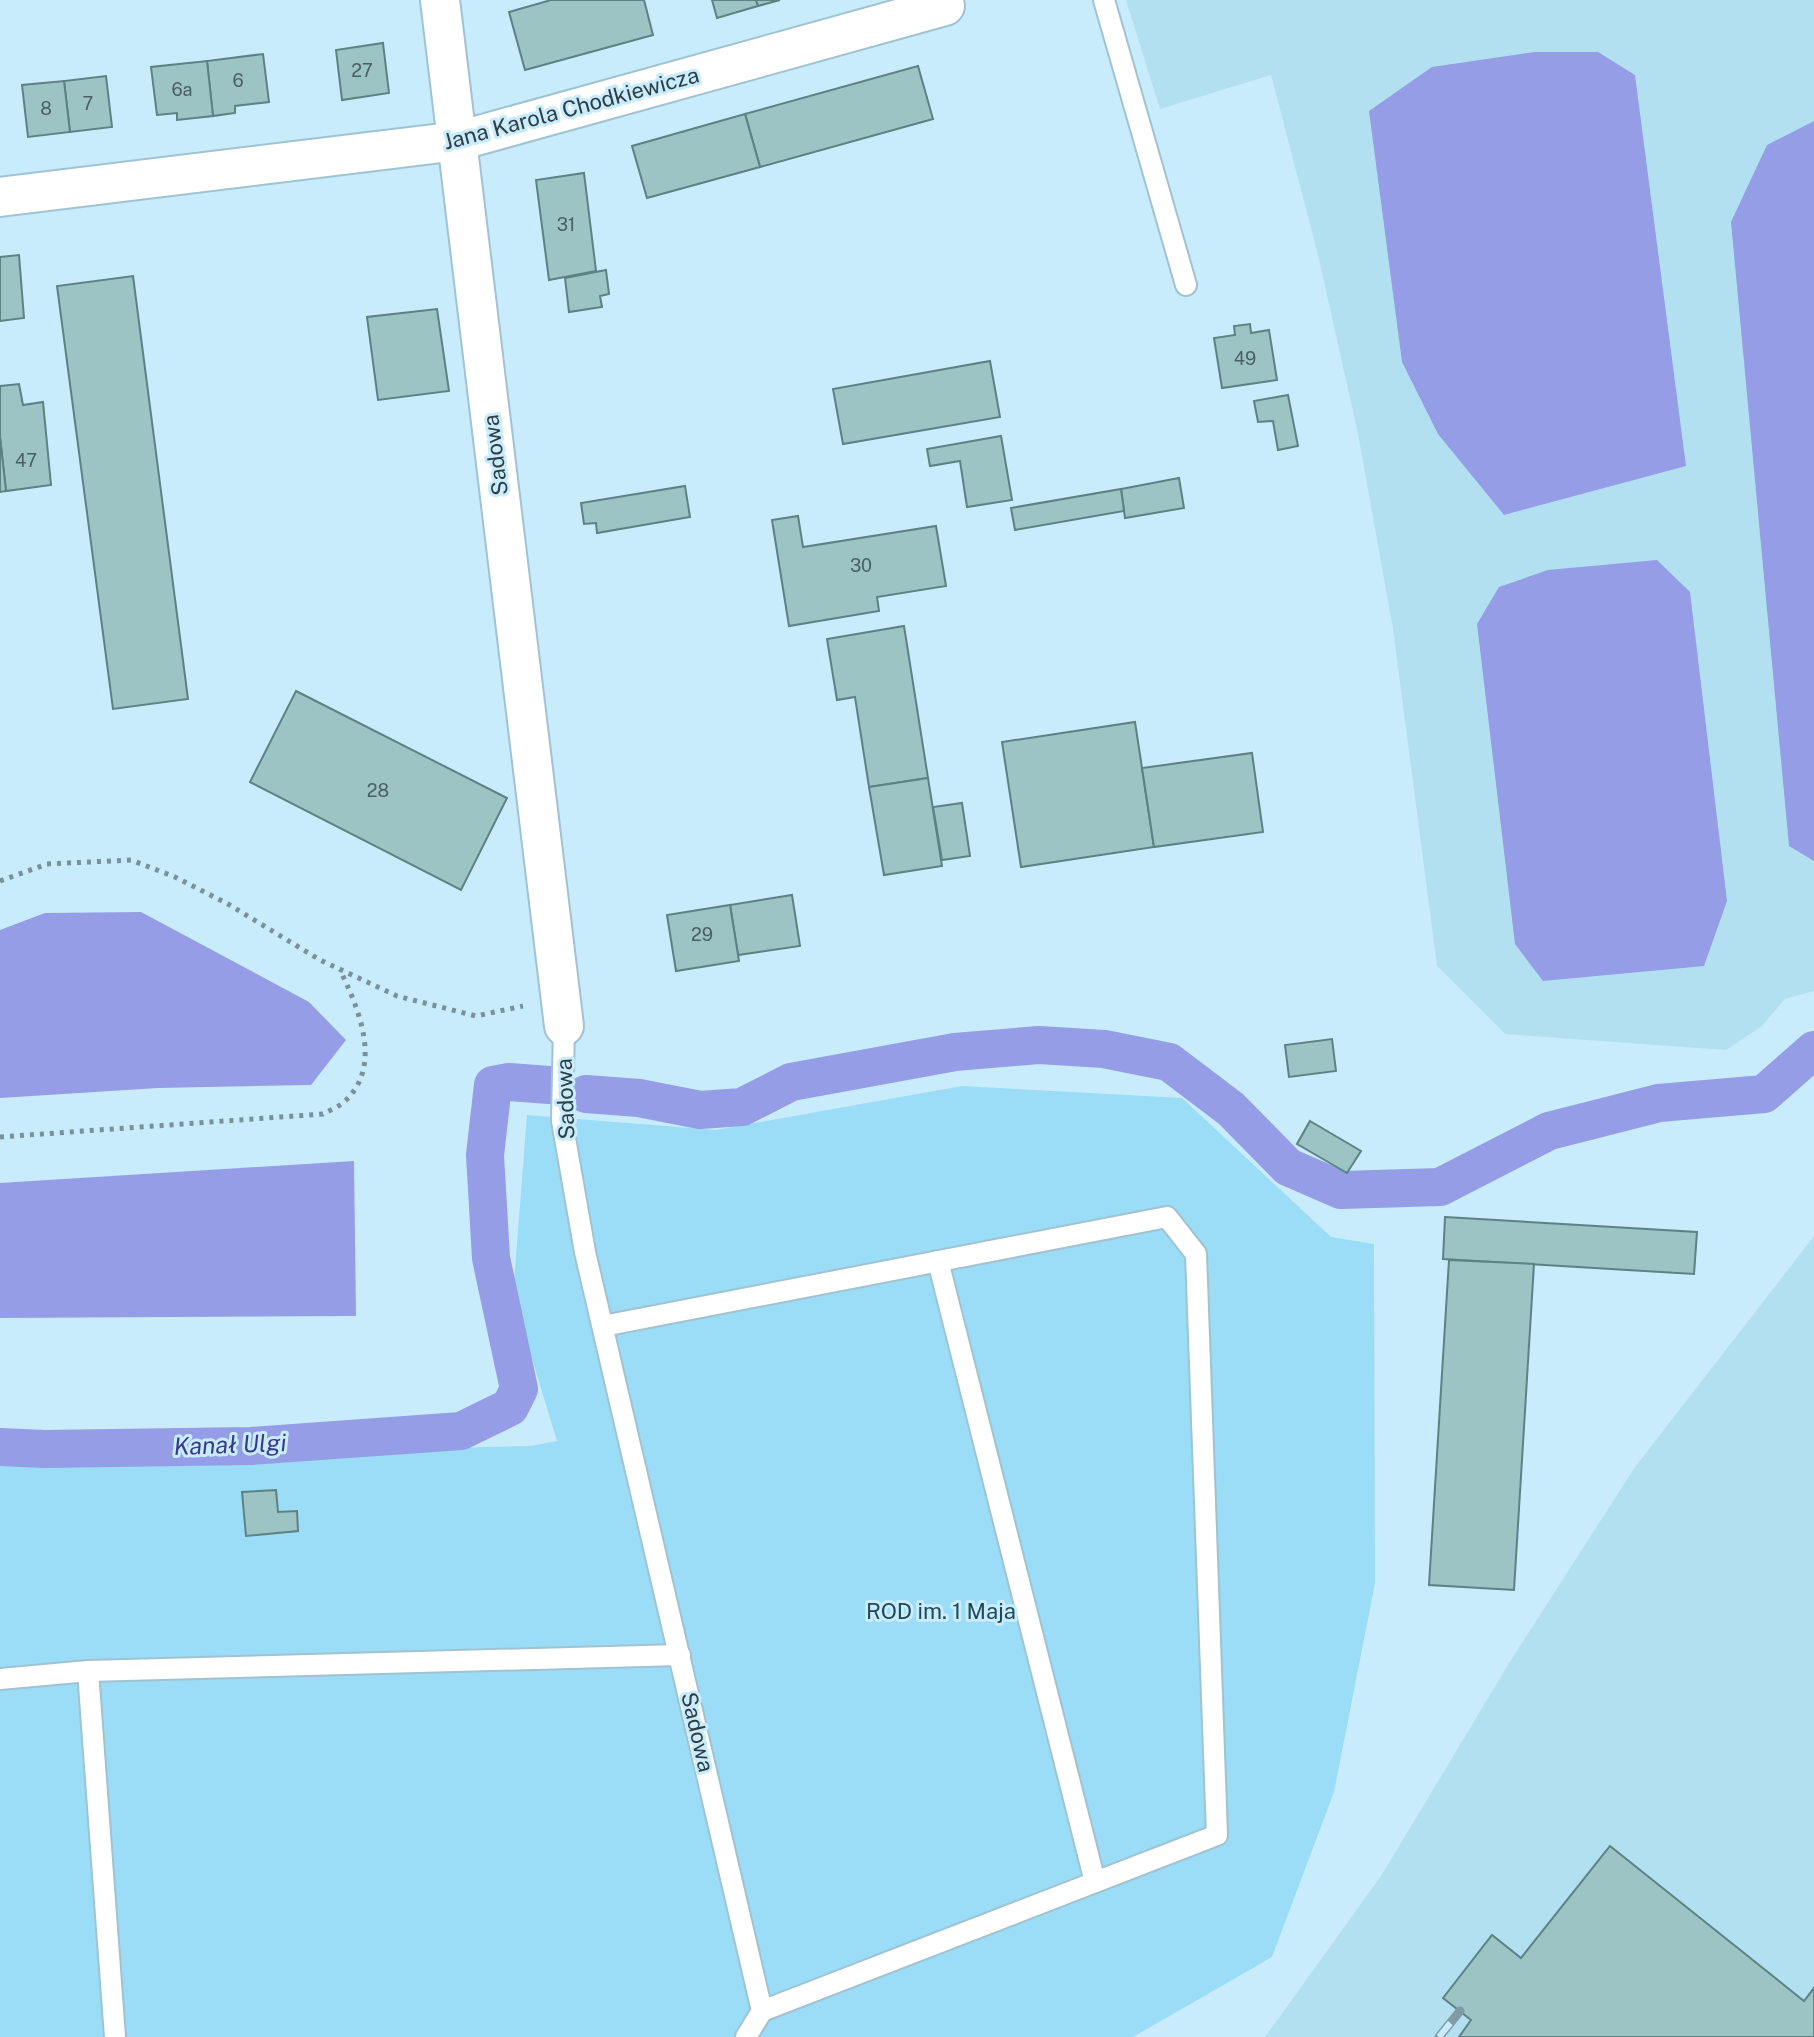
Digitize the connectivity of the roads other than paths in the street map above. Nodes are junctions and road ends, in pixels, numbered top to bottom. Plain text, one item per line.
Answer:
1 (440, 0) edge
2 (1104, 0) edge
3 (957, 3) edge
4 (458, 141) junction
5 (0, 197) edge
6 (1186, 285) dead end
7 (562, 1012) joint
8 (938, 1261) junction
9 (603, 1326) junction
10 (680, 1655) junction
11 (88, 1671) junction
12 (0, 1679) edge
13 (1095, 1882) junction
14 (762, 2011) junction
15 (115, 2037) edge
16 (746, 2037) edge

1 - 4 street, Sadowa
2 - 6 lane
3 - 4 street, Jana Karola Chodkiewicza
4 - 5 street, Jana Karola Chodkiewicza
4 - 7 street, Sadowa
7 - 9 lane, Sadowa
8 - 9 lane
8 - 13 lane
8 - 13 lane
9 - 10 lane, Sadowa
10 - 11 lane
10 - 14 lane, Sadowa
11 - 12 lane
11 - 15 lane
13 - 14 lane
14 - 16 lane

